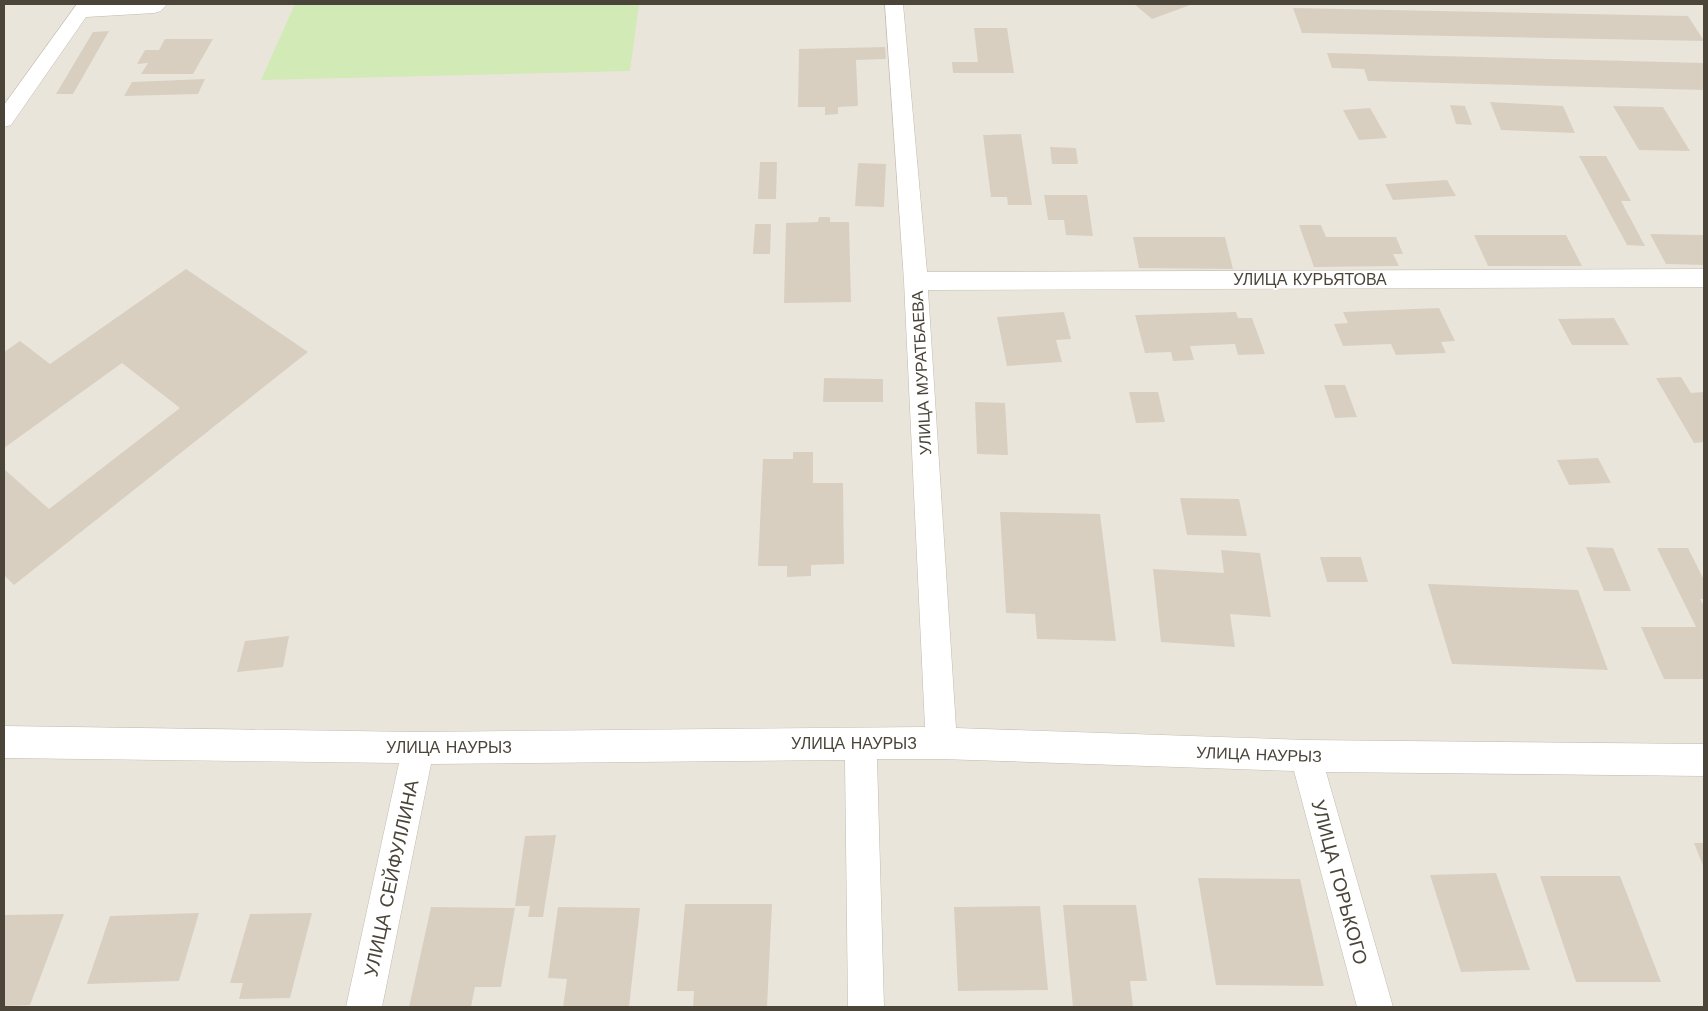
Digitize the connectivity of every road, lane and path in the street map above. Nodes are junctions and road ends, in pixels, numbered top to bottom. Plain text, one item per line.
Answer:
1 (158, 4) edge
2 (894, 4) edge
3 (83, 8) edge
4 (4, 120) edge
5 (1704, 278) edge
6 (916, 281) junction
7 (4, 742) edge
8 (861, 743) junction
9 (941, 743) junction
10 (418, 748) junction
11 (1306, 756) junction
12 (1704, 760) edge
13 (364, 1007) edge
14 (866, 1007) edge
15 (1375, 1007) edge

1 - 3 street
2 - 6 street, УЛИЦА МУРАТБАЕВА
3 - 4 street
5 - 6 street, УЛИЦА КУРЬЯТОВА
6 - 9 street, УЛИЦА МУРАТБАЕВА
7 - 10 street, УЛИЦА НАУРЫЗ
8 - 9 street, УЛИЦА НАУРЫЗ
8 - 10 street, УЛИЦА НАУРЫЗ
8 - 14 street
9 - 11 street, УЛИЦА НАУРЫЗ
10 - 13 street, УЛИЦА СЕЙФУЛЛИНА
11 - 12 street, УЛИЦА НАУРЫЗ
11 - 15 street, УЛИЦА ГОРЬКОГО

